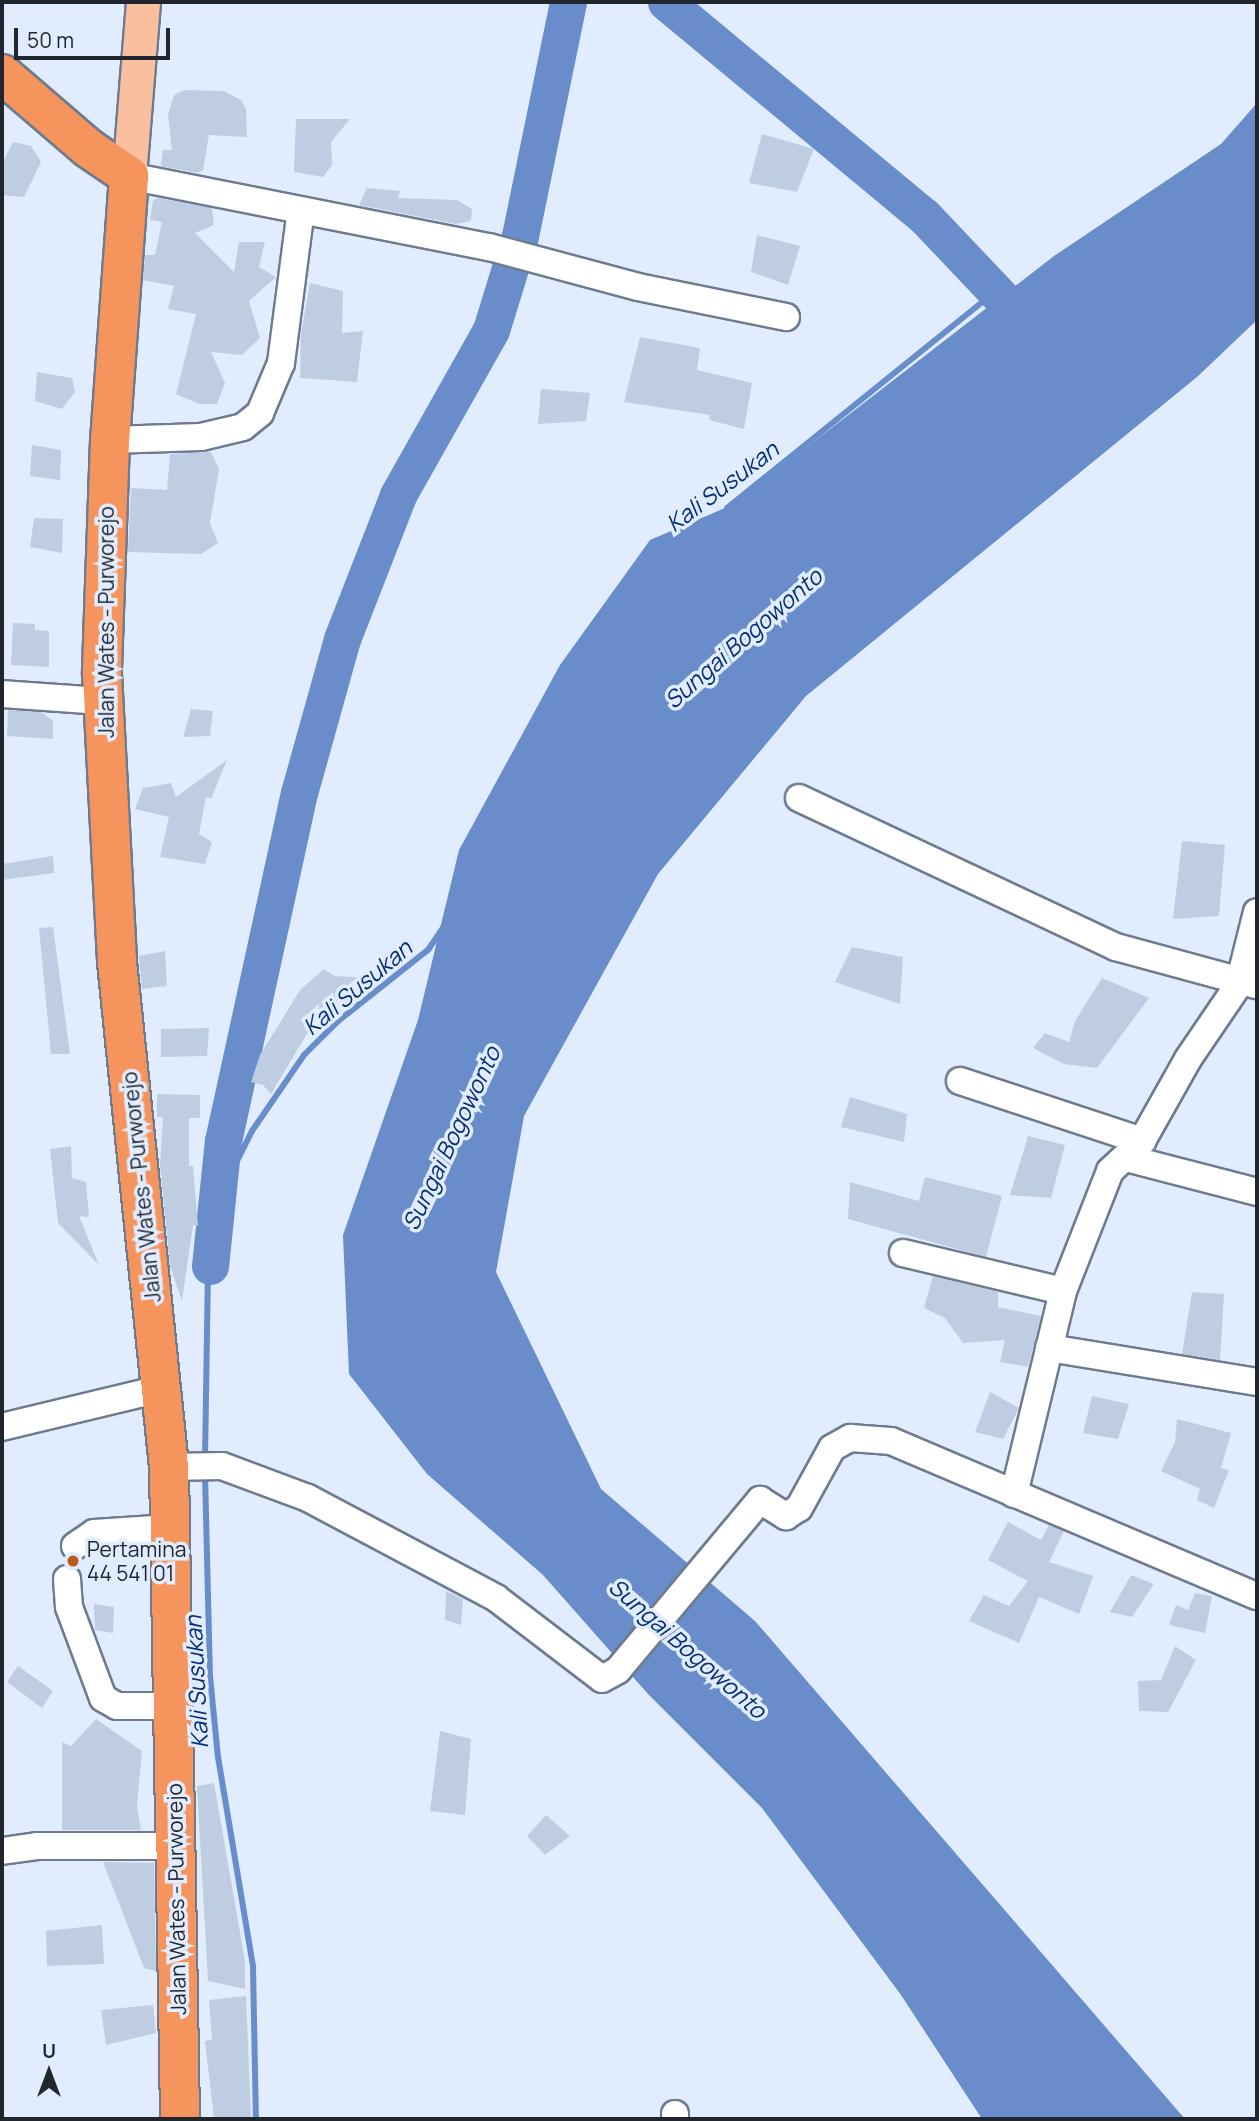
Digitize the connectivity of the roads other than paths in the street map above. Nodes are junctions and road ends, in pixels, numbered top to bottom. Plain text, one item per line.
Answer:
1 (143, 2) edge
2 (2, 74) edge
3 (129, 176) junction
4 (301, 210) junction
5 (786, 317) dead end
6 (110, 440) junction
7 (2, 694) edge
8 (103, 701) junction
9 (799, 798) dead end
10 (1257, 912) edge
11 (1248, 984) edge
12 (960, 1081) dead end
13 (1134, 1149) junction
14 (1257, 1192) edge
15 (902, 1253) dead end
16 (1063, 1291) junction
17 (1049, 1348) junction
18 (1257, 1382) edge
19 (164, 1388) junction
20 (2, 1427) edge
21 (179, 1467) junction
22 (1014, 1494) junction
23 (170, 1528) junction
24 (75, 1546) dead end
25 (67, 1579) dead end
26 (1257, 1596) edge
27 (174, 1706) junction
28 (175, 1846) junction
29 (2, 1851) edge
30 (180, 2119) edge

1 - 3 main road
2 - 3 highway
3 - 4 street
3 - 6 highway, Jalan Wates - Purworejo
4 - 5 street
4 - 6 street
6 - 8 highway, Jalan Wates - Purworejo
7 - 8 street
8 - 19 highway, Jalan Wates - Purworejo
9 - 11 street
10 - 11 street
11 - 13 street
12 - 13 street
13 - 14 street
13 - 16 street
15 - 16 street
16 - 17 street
17 - 18 street
17 - 22 street
19 - 20 street
19 - 21 highway, Jalan Wates - Purworejo
21 - 22 street
21 - 23 highway, Jalan Wates - Purworejo
22 - 26 street
23 - 24 street
23 - 27 highway, Jalan Wates - Purworejo
25 - 27 street
27 - 28 highway, Jalan Wates - Purworejo
28 - 29 street
28 - 30 highway, Jalan Wates - Purworejo

